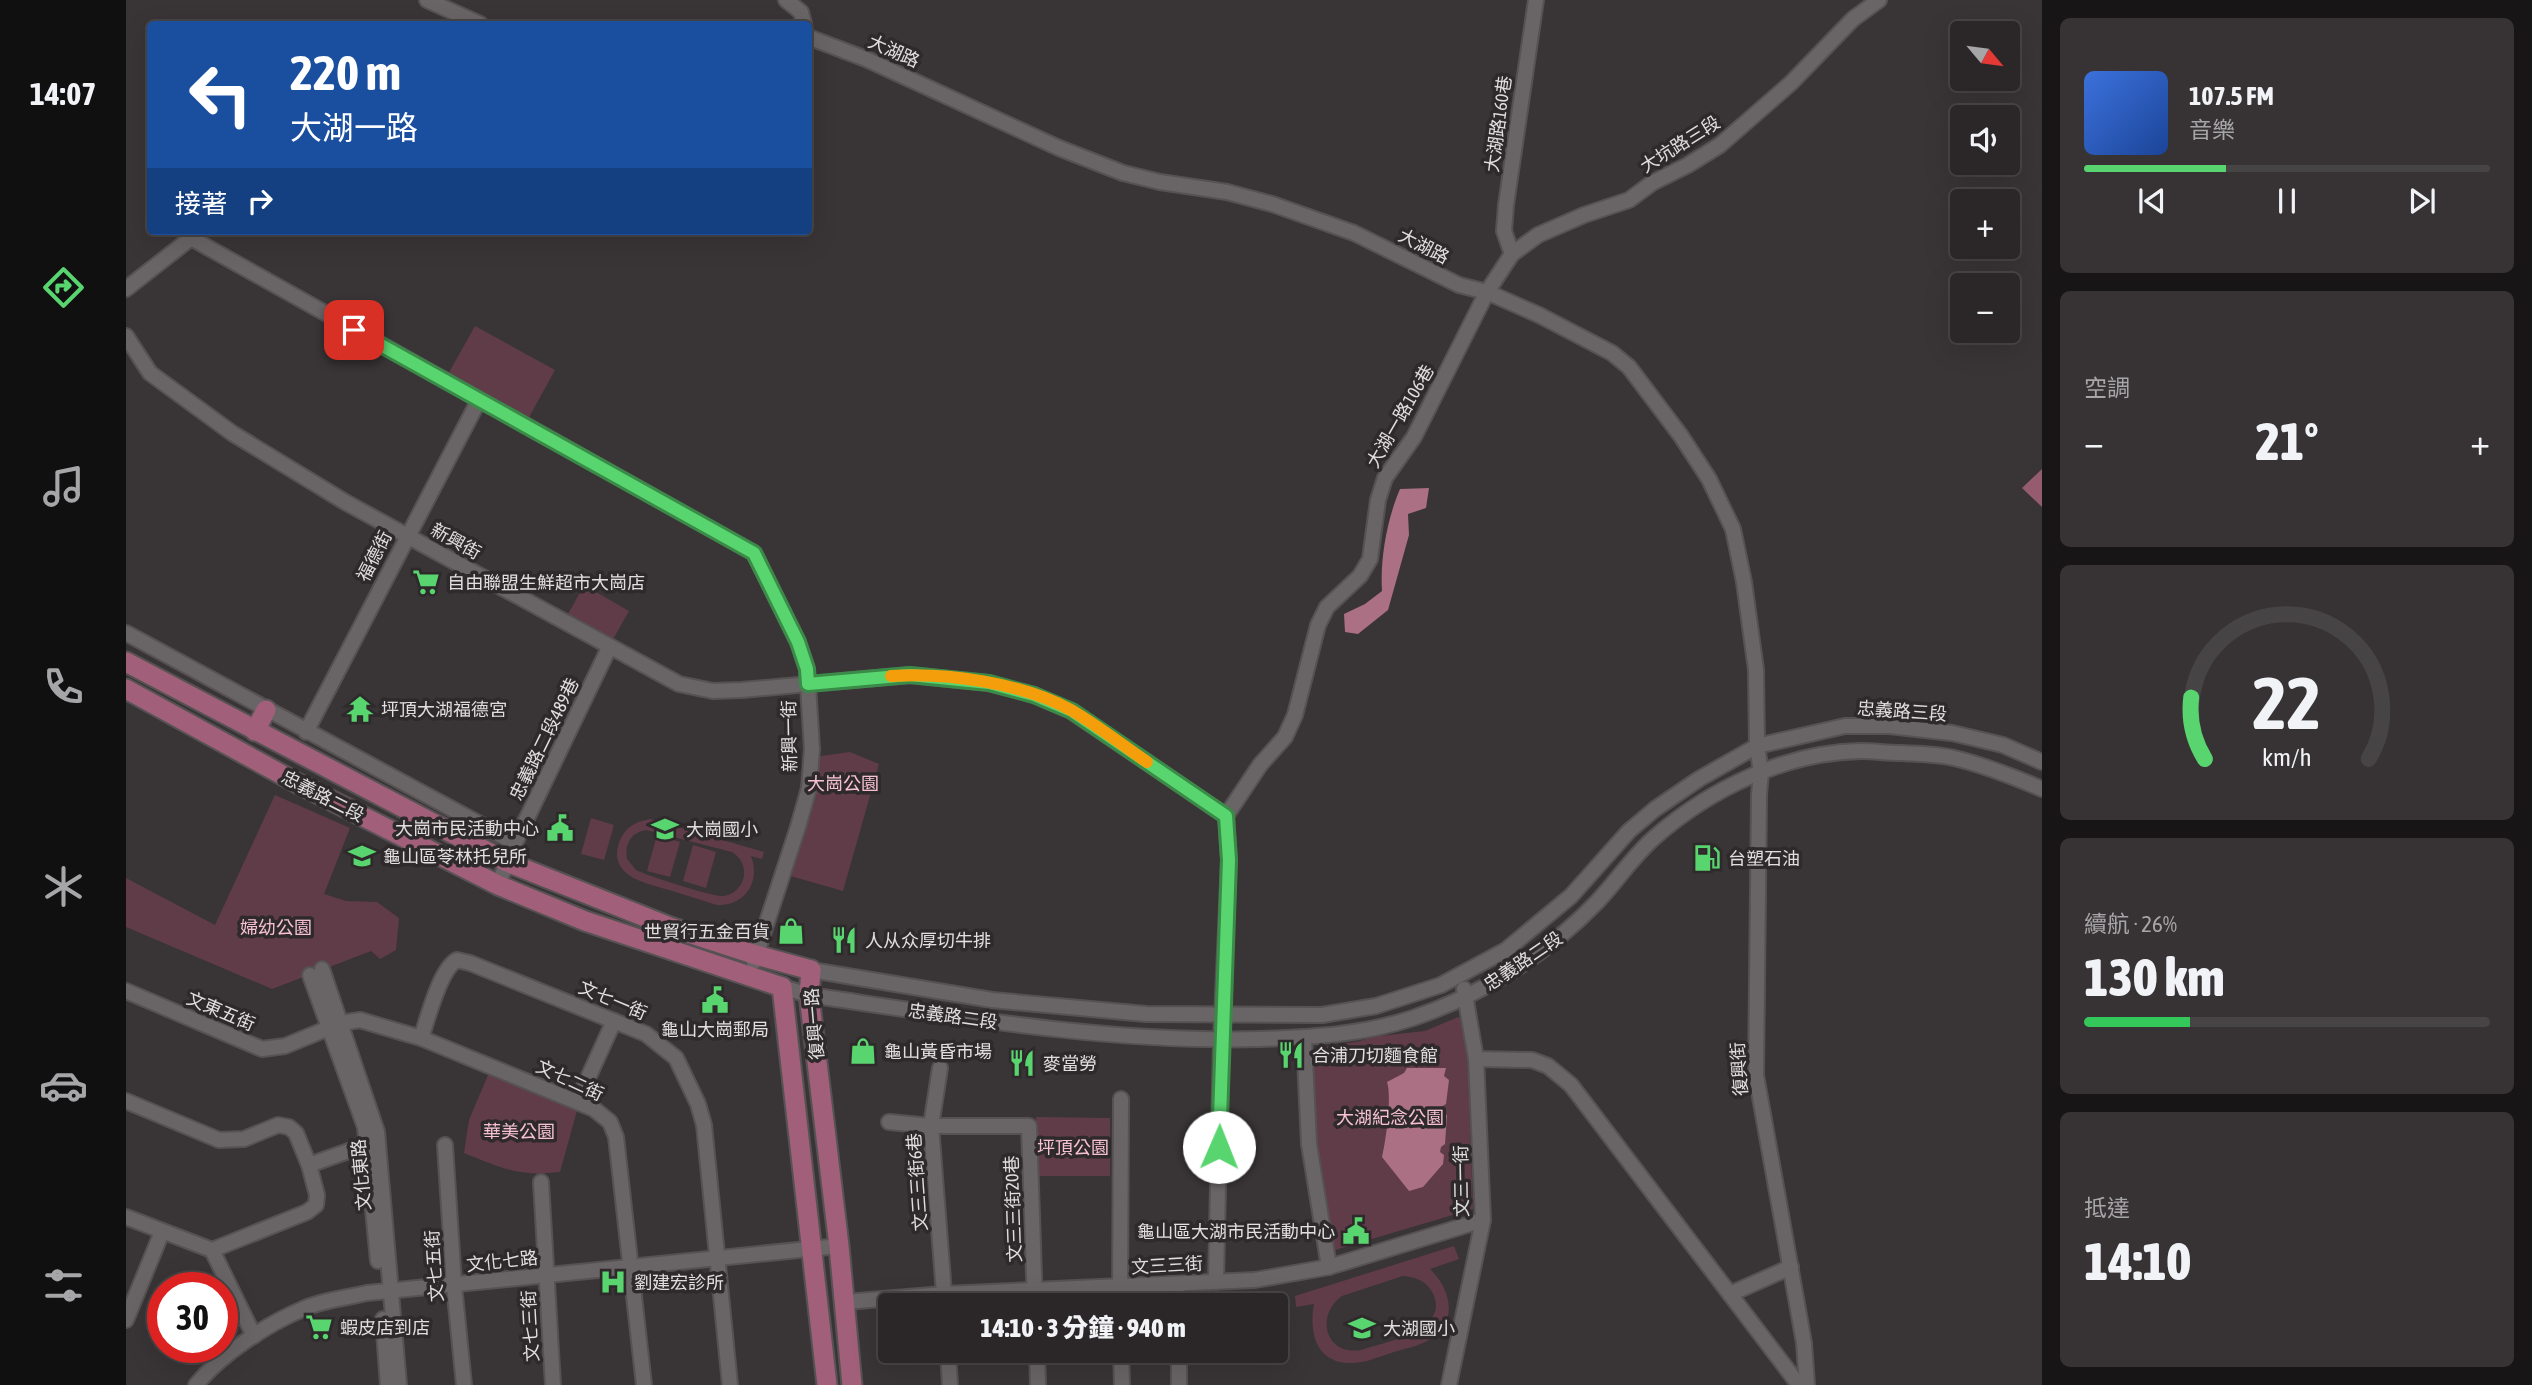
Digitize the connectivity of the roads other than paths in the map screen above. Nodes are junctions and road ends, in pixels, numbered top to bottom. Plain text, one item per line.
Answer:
1 (428, 0) edge
2 (786, 0) edge
3 (1536, 0) edge
4 (1879, 0) edge
5 (474, 21) edge
6 (803, 21) edge
7 (812, 39) edge
8 (1512, 254) junction
9 (126, 289) edge
10 (1487, 292) junction
11 (126, 336) edge
12 (480, 400) junction
13 (407, 536) junction
14 (126, 633) edge
15 (609, 648) junction
16 (126, 662) edge
17 (808, 684) junction
18 (126, 690) edge
19 (266, 710) junction
20 (255, 731) junction
21 (306, 732) junction
22 (1757, 747) junction
23 (2042, 762) edge
24 (1761, 772) junction
25 (2042, 789) edge
26 (1226, 816) junction
27 (515, 844) junction
28 (507, 862) junction
29 (498, 885) junction
30 (756, 956) junction
31 (811, 970) junction
32 (316, 972) dead end
33 (1459, 975) junction
34 (749, 977) junction
35 (782, 987) junction
36 (126, 991) edge
37 (809, 995) junction
38 (1466, 996) junction
39 (1223, 1015) junction
40 (614, 1021) junction
41 (336, 1025) junction
42 (1304, 1037) junction
43 (421, 1038) junction
44 (1221, 1040) junction
45 (1476, 1059) junction
46 (940, 1068) dead end
47 (1121, 1099) dead end
48 (578, 1100) junction
49 (126, 1101) edge
50 (889, 1122) dead end
51 (931, 1126) junction
52 (372, 1142) junction
53 (445, 1145) dead end
54 (309, 1165) junction
55 (541, 1182) dead end
56 (126, 1217) edge
57 (1483, 1220) junction
58 (162, 1232) junction
59 (839, 1246) junction
60 (812, 1248) junction
61 (212, 1250) junction
62 (717, 1258) junction
63 (632, 1267) junction
64 (1329, 1267) junction
65 (1791, 1267) junction
66 (546, 1275) junction
67 (1216, 1282) junction
68 (1177, 1284) junction
69 (454, 1285) junction
70 (1120, 1287) junction
71 (385, 1291) junction
72 (943, 1293) edge
73 (1035, 1293) edge
74 (1074, 1293) edge
75 (1120, 1293) edge
76 (1177, 1293) edge
77 (1730, 1294) junction
78 (878, 1301) edge
79 (845, 1302) junction
80 (126, 1320) edge
81 (254, 1336) junction
82 (949, 1363) edge
83 (1037, 1363) edge
84 (1121, 1363) edge
85 (1179, 1363) edge
86 (196, 1385) edge
87 (388, 1385) edge
88 (399, 1385) edge
89 (464, 1385) edge
90 (553, 1385) edge
91 (644, 1385) edge
92 (730, 1385) edge
93 (827, 1385) edge
94 (852, 1385) edge
95 (950, 1385) edge
96 (1038, 1385) edge
97 (1122, 1385) edge
98 (1180, 1385) edge
99 (1449, 1385) edge
100 (1799, 1385) edge
101 (1807, 1385) edge

1 - 5 street
2 - 6 street
3 - 8 street, 大湖路160巷
4 - 8 street, 大坑路三段
7 - 10 street, 大湖路
8 - 10 street, 大坑路三段
9 - 12 street, 新興一街
10 - 22 street, 大湖路
10 - 26 street, 大湖一路106巷
11 - 13 street, 新興街
12 - 13 street, 福德街
12 - 17 street, 新興一街
13 - 15 street, 新興街
13 - 21 street, 福德街
14 - 19 street
15 - 17 street, 新興街
15 - 27 street, 忠義路二段489巷
16 - 20 main road, 忠義路二段
17 - 26 street, 新興街
17 - 30 street, 新興一街
18 - 29 main road, 忠義路二段
19 - 20 main road
19 - 21 street
20 - 28 main road, 忠義路二段
21 - 27 street
22 - 23 street, 忠義路三段
22 - 24 street, 復興街
22 - 33 street, 忠義路二段
24 - 25 street
24 - 38 street, 忠義路二段
24 - 65 street, 復興街
26 - 39 street
27 - 28 street, 忠義路二段489巷
28 - 29 street, 忠義路二段489巷
28 - 30 main road, 忠義路二段
29 - 34 main road, 忠義路二段
30 - 31 main road, 忠義路二段
30 - 34 street, 新興一街
31 - 35 main road, 復興一路
31 - 37 main road, 復興一路
31 - 39 street, 忠義路二段
32 - 41 street, 文化東路
33 - 38 street, 文三一街
33 - 39 street, 忠義路二段
34 - 35 main road, 忠義路二段
35 - 37 street, 忠義路二段
35 - 60 main road, 復興一路
36 - 41 street, 文東五街
37 - 44 street, 忠義路二段
37 - 59 main road, 復興一路
38 - 42 street, 忠義路二段
38 - 45 street, 文三一街
39 - 44 street
40 - 43 street, 文七一街
40 - 48 street
40 - 62 street, 文七一街
41 - 43 street, 文七二街
41 - 52 street, 文化東路
42 - 44 street, 忠義路二段
42 - 64 street
43 - 48 street, 文七二街
44 - 67 street
45 - 57 street, 文三一街
45 - 77 street
46 - 51 street, 文三三街6巷
47 - 70 street
48 - 63 street, 文七二街
49 - 54 street
50 - 51 street
51 - 72 street, 文三三街6巷
51 - 73 street, 文三三街20巷
52 - 54 street
52 - 71 street, 文化東路
53 - 69 street, 文七五街
54 - 61 street
55 - 66 street, 文七三街
56 - 58 street
57 - 64 street, 文三三街
57 - 99 street, 文三一街
58 - 61 street
58 - 80 street
59 - 60 street, 文化七路
59 - 79 main road, 復興一路
60 - 62 street, 文化七路
60 - 93 main road, 復興一路
61 - 81 street
62 - 63 street, 文化七路
62 - 92 street, 文七一街
63 - 66 street, 文化七路
63 - 91 street, 文七二街
64 - 67 street, 文三三街
65 - 77 street
65 - 101 street, 復興街
66 - 69 street, 文化七路
66 - 90 street, 文七三街
67 - 68 street, 文三三街
68 - 70 street, 文三三街
68 - 76 street
69 - 71 street, 文化七路
69 - 89 street, 文七五街
70 - 74 street, 文三三街
70 - 75 street
71 - 81 street, 文化七路
71 - 87 street, 文化東路
71 - 88 street, 文化東路
77 - 100 street
78 - 79 street, 文三三街
79 - 94 main road, 復興一路
81 - 86 street, 文化七路
82 - 95 street
83 - 96 street
84 - 97 street
85 - 98 street

